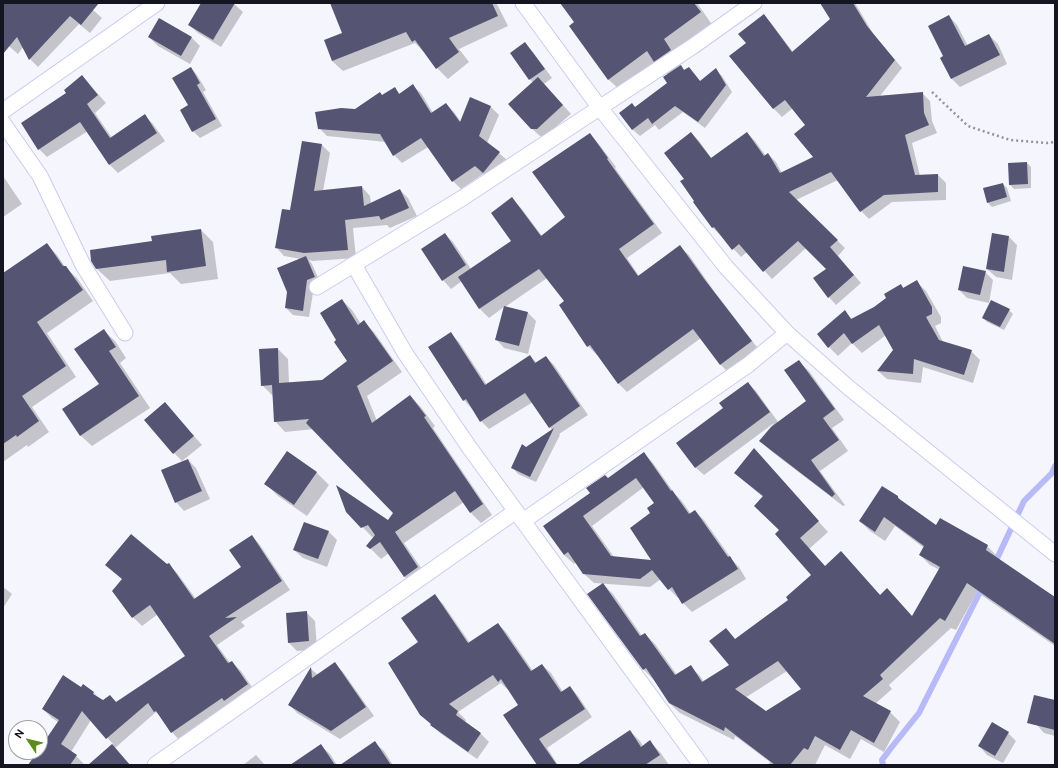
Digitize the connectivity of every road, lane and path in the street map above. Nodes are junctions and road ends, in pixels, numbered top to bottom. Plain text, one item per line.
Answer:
1 (157, 3) edge
2 (523, 3) edge
3 (754, 3) edge
4 (932, 92) dead end
5 (600, 108) junction
6 (3, 112) edge
7 (3, 123) edge
8 (1055, 142) edge
9 (354, 265) junction
10 (317, 287) dead end
11 (125, 333) dead end
12 (787, 333) junction
13 (519, 516) junction
14 (1055, 554) edge
15 (160, 764) edge
16 (701, 765) edge

1 - 6 street
2 - 5 street
3 - 5 street
4 - 8 path
5 - 9 street
5 - 12 street
7 - 11 street
9 - 10 street
9 - 13 street
12 - 13 street
12 - 14 street
13 - 15 street
13 - 16 street

